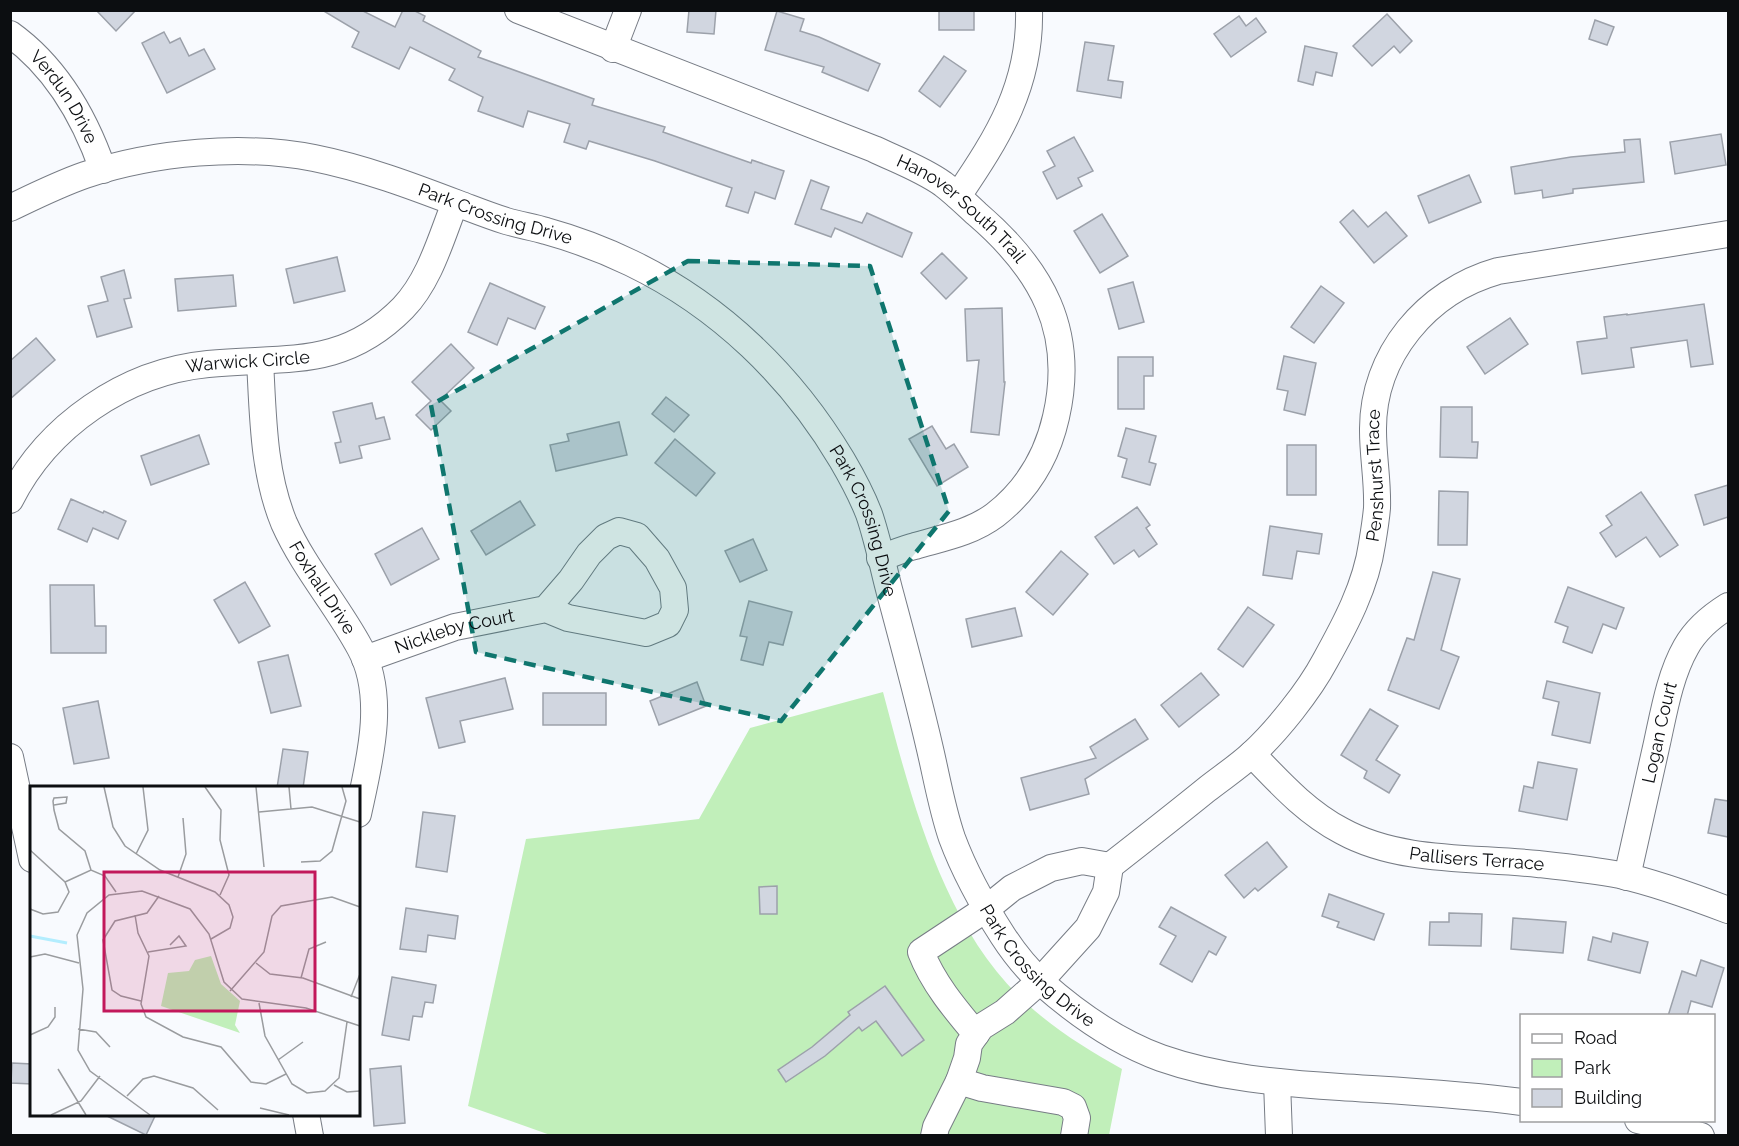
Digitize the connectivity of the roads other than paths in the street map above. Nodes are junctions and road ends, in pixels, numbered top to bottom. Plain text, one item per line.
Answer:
1 (518, 10) edge
2 (628, 10) edge
3 (1029, 10) edge
4 (10, 34) edge
5 (613, 49) junction
6 (103, 170) junction
7 (958, 196) junction
8 (455, 202) junction
9 (10, 208) edge
10 (1728, 234) edge
11 (260, 361) junction
12 (10, 500) edge
13 (880, 558) junction
14 (1728, 606) edge
15 (546, 609) junction
16 (365, 659) junction
17 (1252, 754) junction
18 (10, 757) edge
19 (360, 804) edge
20 (30, 850) edge
21 (1110, 866) junction
22 (1627, 877) junction
23 (986, 909) junction
24 (1728, 910) edge
25 (1040, 981) junction
26 (976, 1034) junction
27 (959, 1081) junction
28 (1277, 1082) junction
29 (1520, 1102) edge
30 (306, 1116) edge
31 (1646, 1122) edge
32 (310, 1136) edge
33 (934, 1136) edge
34 (1074, 1136) edge
35 (1279, 1136) edge
36 (1701, 1136) edge

1 - 5 street, Hanover South Trail
2 - 5 street
3 - 7 street
4 - 6 street, Verdun Drive
5 - 7 street, Hanover South Trail
6 - 8 street, Park Crossing Drive
6 - 9 street, Park Crossing Drive
7 - 13 street, Hanover South Trail
8 - 11 street, Warwick Circle
8 - 13 street, Park Crossing Drive
10 - 17 street, Penshurst Trace
11 - 12 street, Warwick Circle
11 - 16 street, Foxhall Drive
13 - 23 street, Park Crossing Drive
14 - 22 street, Logan Court
15 - 15 street
15 - 16 street, Nickleby Court
16 - 19 street, Foxhall Drive
17 - 21 street, Penshurst Trace
17 - 22 street, Pallisers Terrace
18 - 20 street
21 - 23 street
21 - 25 street
22 - 24 street, Pallisers Terrace
23 - 25 street, Park Crossing Drive
23 - 26 street
25 - 26 street
25 - 28 street, Park Crossing Drive
26 - 27 street
27 - 33 street
27 - 34 street
28 - 29 street, Park Crossing Drive
28 - 35 street
30 - 32 street
31 - 36 street

